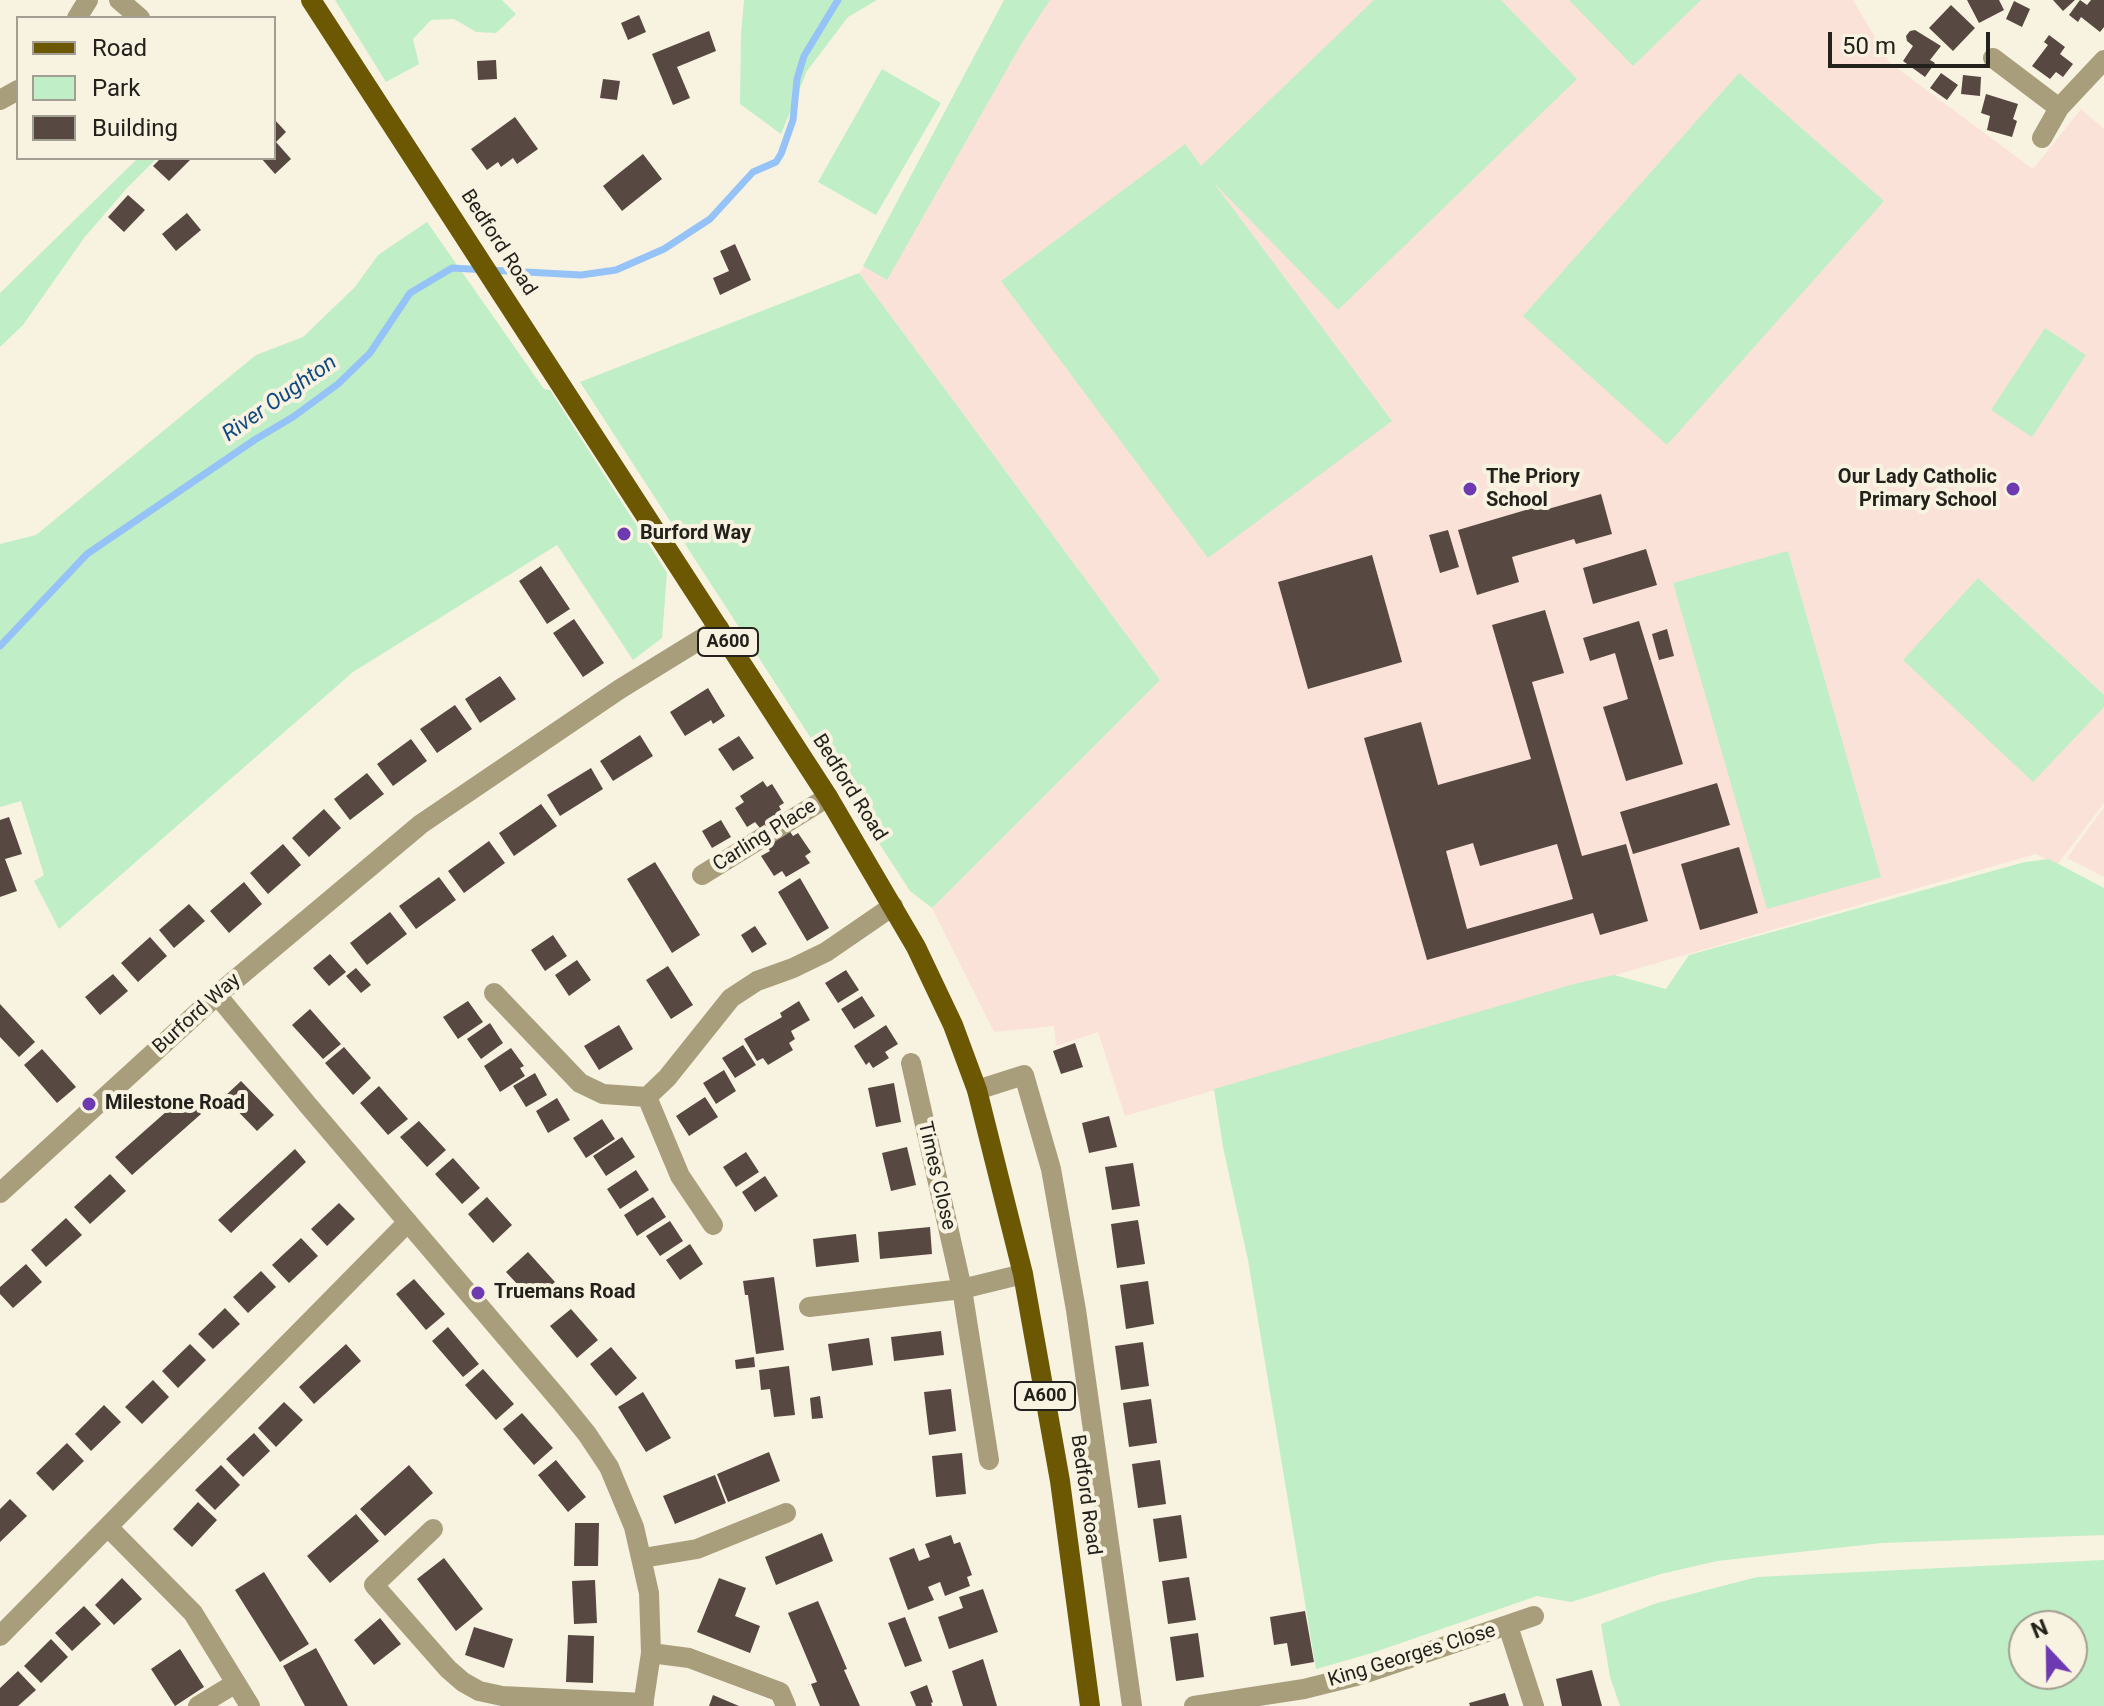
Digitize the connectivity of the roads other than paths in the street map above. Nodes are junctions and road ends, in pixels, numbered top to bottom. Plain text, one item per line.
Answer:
1 (119, 0) edge
2 (311, 0) edge
3 (138, 16) edge
4 (1993, 58) dead end
5 (2104, 60) edge
6 (2059, 108) junction
7 (2042, 138) dead end
8 (719, 628) junction
9 (828, 797) junction
10 (702, 875) dead end
11 (893, 906) junction
12 (494, 993) dead end
13 (217, 995) junction
14 (911, 1063) dead end
15 (977, 1090) junction
16 (647, 1097) junction
17 (0, 1193) edge
18 (408, 1222) junction
19 (713, 1225) dead end
20 (1023, 1274) junction
21 (962, 1289) junction
22 (809, 1307) dead end
23 (989, 1460) dead end
24 (786, 1513) dead end
25 (108, 1527) junction
26 (433, 1529) dead end
27 (643, 1558) junction
28 (1534, 1616) dead end
29 (1508, 1626) junction
30 (0, 1636) edge
31 (651, 1653) junction
32 (236, 1683) junction
33 (1306, 1697) edge
34 (644, 1704) edge
35 (198, 1706) edge
36 (250, 1706) edge
37 (786, 1706) edge
38 (1090, 1706) edge
39 (1132, 1706) edge
40 (1194, 1706) edge
41 (1534, 1706) edge

1 - 3 street
2 - 8 main road, Bedford Road / A600
4 - 6 street
5 - 6 street
6 - 7 street
8 - 9 main road, Bedford Road / A600
8 - 13 street, Burford Way
9 - 10 street, Carling Place
9 - 11 main road, Bedford Road / A600
11 - 15 main road, Bedford Road / A600
11 - 16 street
12 - 16 street
13 - 17 street, Burford Way
13 - 18 street
14 - 21 street, Times Close
15 - 20 main road, Bedford Road / A600
15 - 39 street, Bedford Road
16 - 19 street
18 - 25 street
18 - 27 street
20 - 21 street
20 - 38 main road, Bedford Road / A600
21 - 22 street
21 - 23 street, Times Close
24 - 27 street
25 - 30 street
25 - 32 street
26 - 34 street
27 - 31 street
28 - 29 street, King Georges Close
29 - 33 street, King Georges Close
29 - 41 street
31 - 34 street
31 - 37 street
32 - 35 street
32 - 36 street
33 - 40 street, King Georges Close

